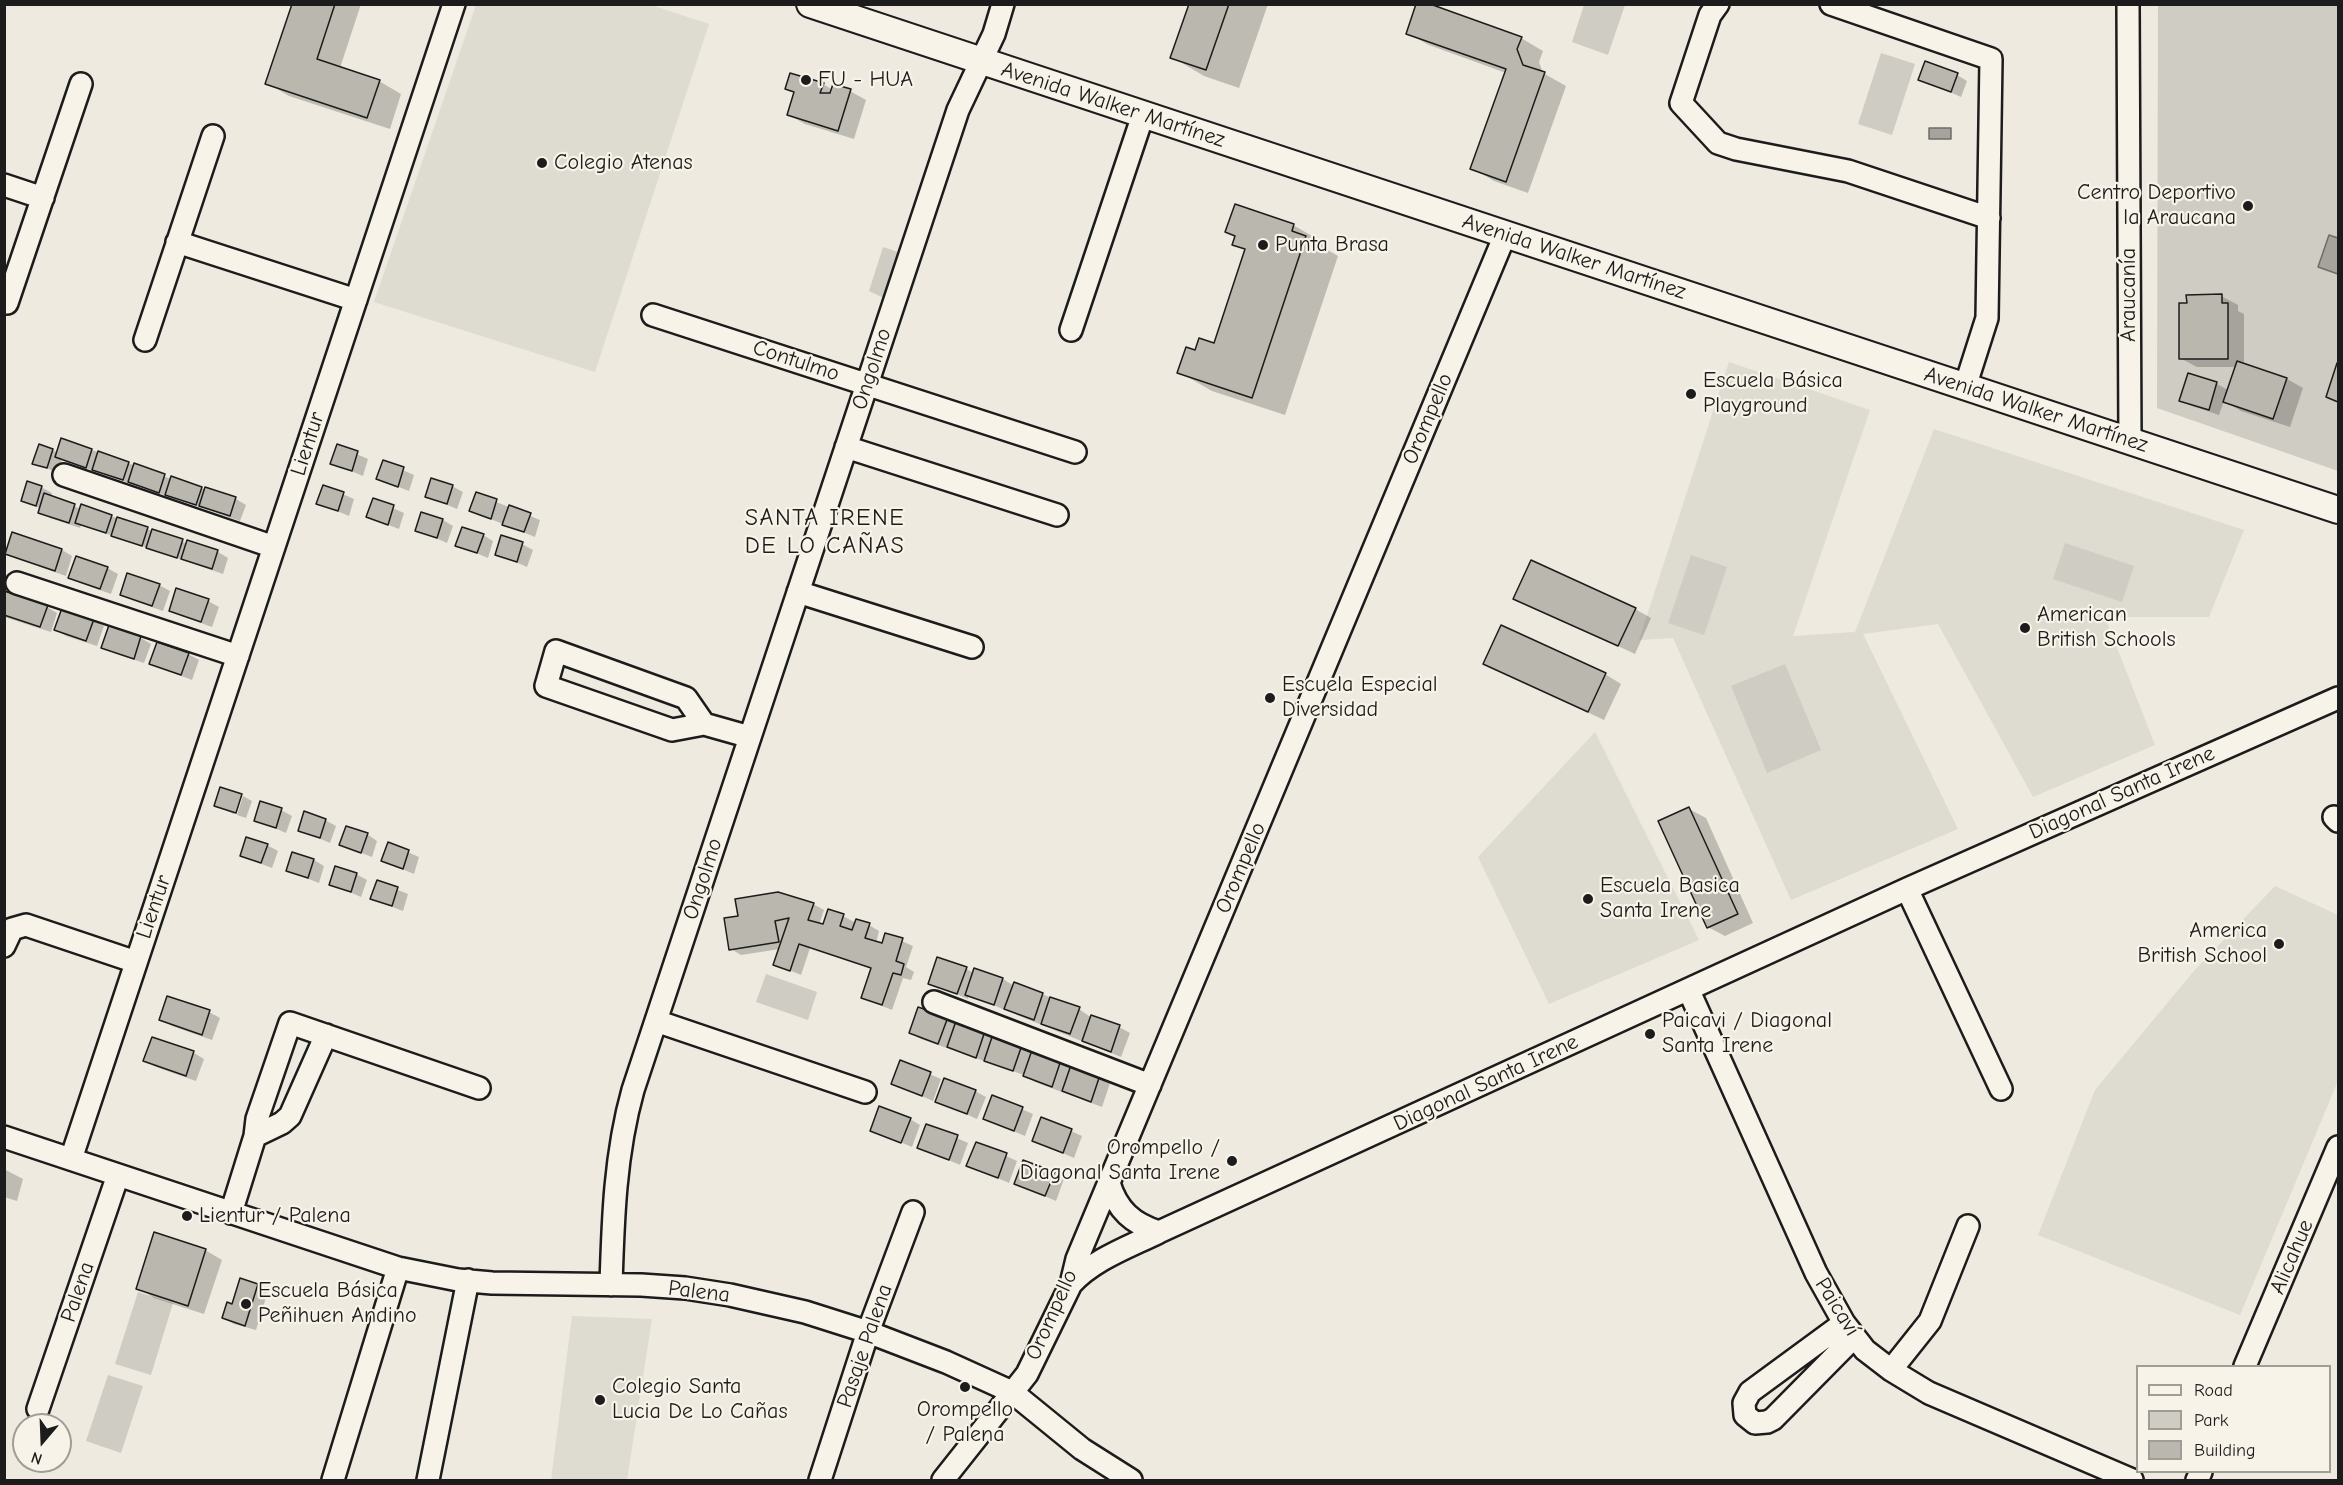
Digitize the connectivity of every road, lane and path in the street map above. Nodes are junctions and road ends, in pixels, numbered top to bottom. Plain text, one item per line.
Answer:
1 (454, 4) edge
2 (810, 4) edge
3 (1004, 4) edge
4 (1718, 4) edge
5 (1832, 4) edge
6 (2128, 4) edge
7 (981, 61) junction
8 (81, 84) dead end
9 (1143, 115) junction
10 (213, 136) dead end
11 (4, 185) edge
12 (43, 198) junction
13 (1989, 218) junction
14 (1505, 235) junction
15 (177, 242) junction
16 (356, 300) junction
17 (7, 303) dead end
18 (653, 315) dead end
19 (1071, 330) dead end
20 (145, 339) dead end
21 (867, 385) junction
22 (1965, 387) junction
23 (2130, 441) junction
24 (846, 447) junction
25 (1075, 452) dead end
26 (64, 475) dead end
27 (2338, 510) edge
28 (1057, 515) dead end
29 (274, 547) junction
30 (17, 583) dead end
31 (798, 592) junction
32 (972, 647) dead end
33 (238, 656) junction
34 (2338, 698) edge
35 (704, 724) junction
36 (750, 737) junction
37 (1907, 889) junction
38 (4, 946) edge
39 (136, 962) junction
40 (1689, 991) junction
41 (934, 1002) dead end
42 (656, 1021) junction
43 (326, 1035) junction
44 (1149, 1085) junction
45 (479, 1088) dead end
46 (2001, 1089) dead end
47 (865, 1092) dead end
48 (255, 1136) junction
49 (4, 1137) edge
50 (2338, 1147) edge
51 (71, 1159) junction
52 (118, 1175) junction
53 (2333, 1176) edge
54 (1109, 1183) junction
55 (913, 1212) dead end
56 (231, 1213) junction
57 (1968, 1226) dead end
58 (1160, 1232) junction
59 (398, 1268) junction
60 (468, 1280) junction
61 (1071, 1284) junction
62 (611, 1285) junction
63 (1849, 1330) junction
64 (868, 1332) junction
65 (2245, 1365) edge
66 (1891, 1371) junction
67 (1012, 1392) junction
68 (38, 1409) dead end
69 (333, 1480) edge
70 (428, 1480) edge
71 (820, 1480) edge
72 (943, 1480) edge
73 (1131, 1480) edge
74 (2132, 1480) edge

1 - 16 street, Lientur
2 - 7 main road, Avenida Walker Martínez
3 - 7 street, Ongolmo
4 - 13 street
5 - 13 street
6 - 23 street, Araucanía
7 - 9 main road, Avenida Walker Martínez
7 - 21 street, Ongolmo
8 - 12 street
9 - 14 main road, Avenida Walker Martínez
9 - 19 street
10 - 15 street
11 - 12 street
12 - 17 street
13 - 22 street
14 - 22 main road, Avenida Walker Martínez
14 - 44 street, Orompello
15 - 16 street
15 - 20 street
16 - 29 street, Lientur
18 - 21 street, Contulmo
21 - 24 street, Ongolmo
21 - 25 street, Contulmo
22 - 23 main road, Avenida Walker Martínez
23 - 27 main road, Avenida Walker Martínez
24 - 28 street
24 - 31 street, Ongolmo
26 - 29 street
29 - 33 street, Lientur
30 - 33 street
31 - 32 street
31 - 36 street, Ongolmo
33 - 39 street, Lientur
34 - 37 street, Diagonal Santa Irene
35 - 35 street
35 - 36 street
36 - 42 street, Ongolmo
37 - 40 street, Diagonal Santa Irene
37 - 46 street
38 - 39 street
39 - 51 street, Lientur
40 - 58 street, Diagonal Santa Irene
40 - 63 street, Paicaví
41 - 44 street
42 - 47 street
42 - 62 street, Ongolmo
43 - 45 street
43 - 48 street
43 - 48 street
44 - 54 street, Orompello
48 - 56 street
49 - 51 street, Palena
50 - 53 street, Alicahue
51 - 52 street, Palena
52 - 56 street, Palena
52 - 68 street, Palena
53 - 65 street, Alicahue
54 - 58 street
54 - 61 street, Orompello
55 - 64 street, Pasaje Palena
56 - 59 street, Palena
57 - 66 street
58 - 61 street, Diagonal Santa Irene
59 - 60 street, Palena
59 - 69 street
60 - 62 street, Palena
60 - 70 street
61 - 67 street, Orompello
62 - 64 street, Palena
63 - 63 street
63 - 66 street, Paicaví
64 - 67 street, Palena
64 - 71 street, Pasaje Palena
66 - 74 street, Paicaví
67 - 72 street, Orompello
67 - 73 street, Palena

